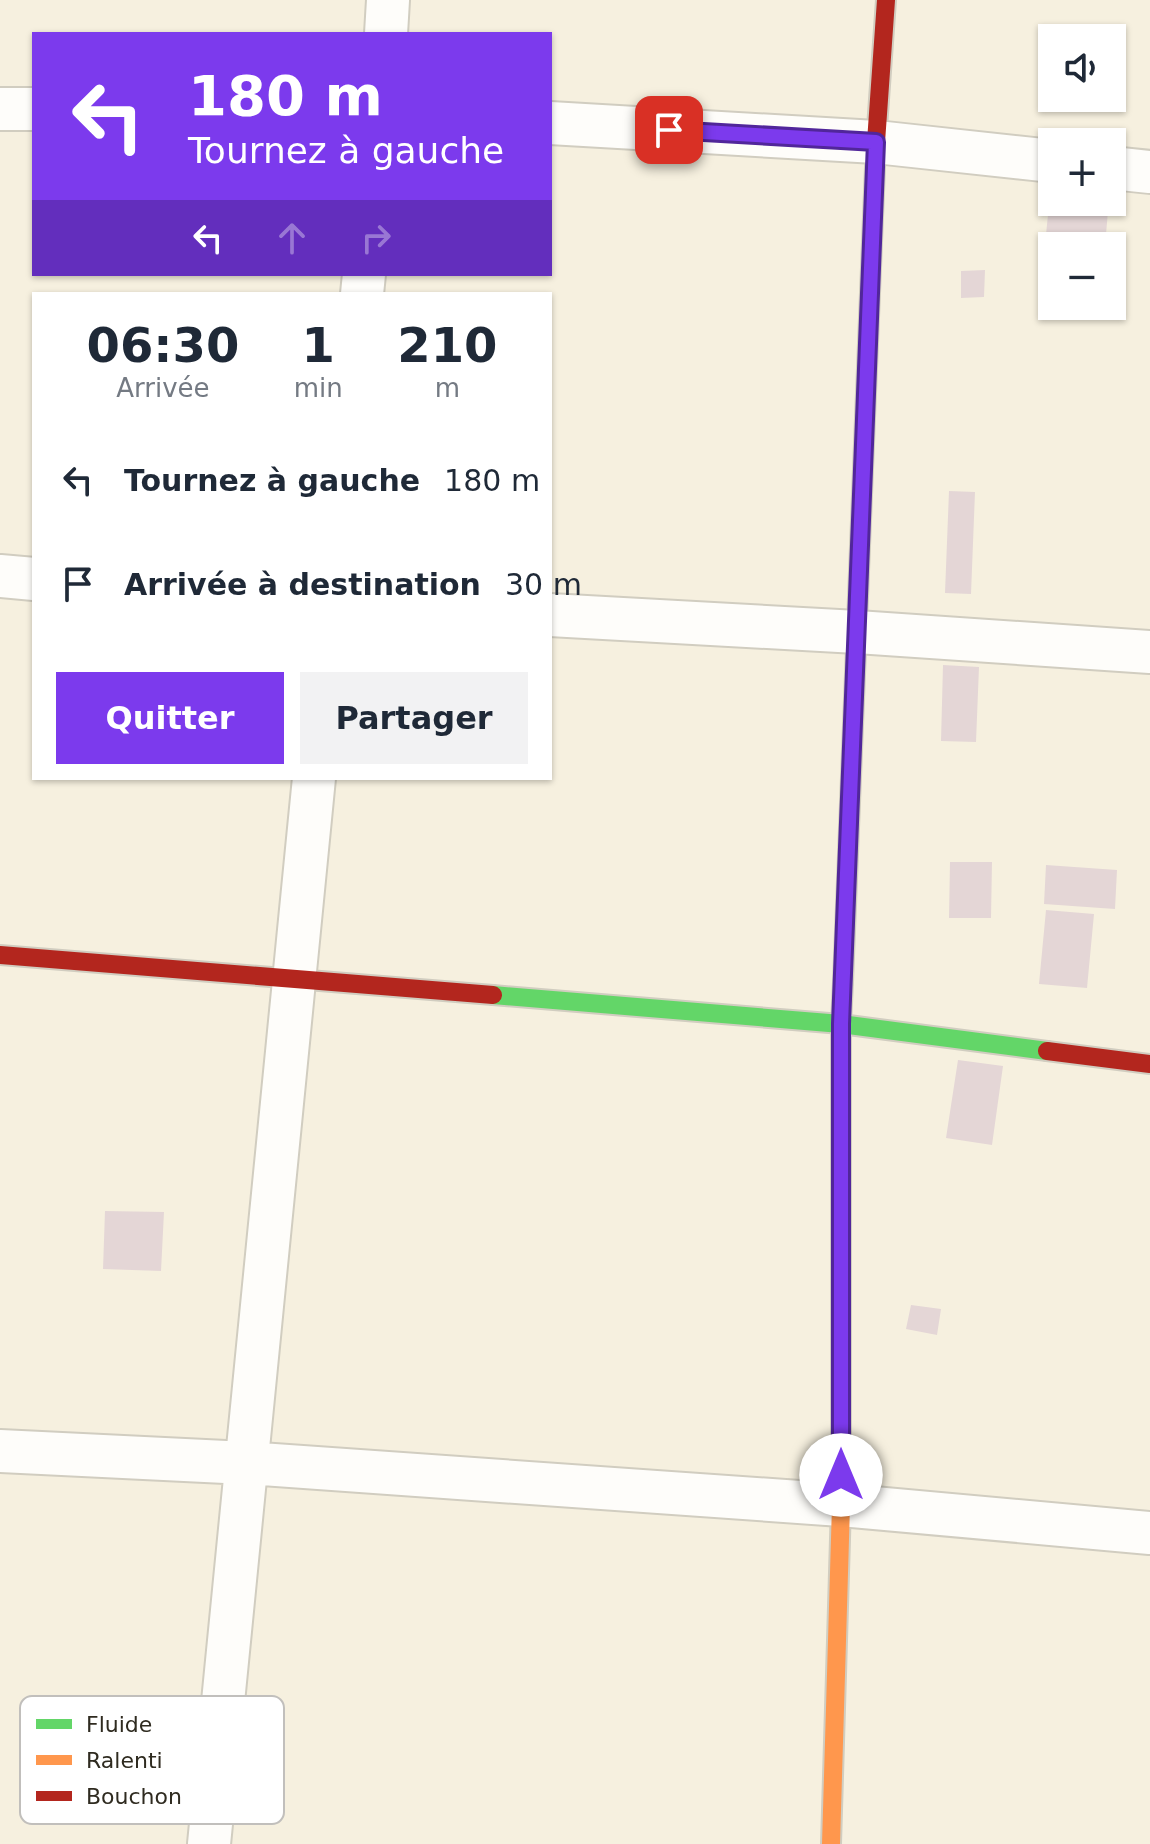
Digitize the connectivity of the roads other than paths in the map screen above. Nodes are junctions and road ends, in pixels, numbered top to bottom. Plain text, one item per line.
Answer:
1 (388, 0) edge
2 (886, 0) edge
3 (386, 32) edge
4 (0, 109) edge
5 (32, 109) edge
6 (552, 123) edge
7 (876, 142) junction
8 (1038, 159) edge
9 (1126, 169) edge
10 (1150, 172) edge
11 (0, 576) edge
12 (32, 579) edge
13 (552, 615) edge
14 (857, 632) junction
15 (1150, 652) edge
16 (314, 780) edge
17 (0, 955) edge
18 (293, 980) junction
19 (841, 1024) junction
20 (1150, 1064) edge
21 (0, 1451) edge
22 (246, 1463) junction
23 (841, 1505) junction
24 (1150, 1533) edge
25 (223, 1696) edge
26 (211, 1824) edge
27 (209, 1844) edge
28 (831, 1844) edge

1 - 3 street
2 - 7 main road
4 - 5 street
6 - 7 street
7 - 8 street
7 - 14 main road
9 - 10 street
11 - 12 street
13 - 14 street
14 - 15 street
14 - 19 main road
16 - 18 street
17 - 18 main road
18 - 19 main road
18 - 22 street
19 - 20 main road
19 - 23 main road
21 - 22 street
22 - 23 street
22 - 25 street
23 - 24 street
23 - 28 main road
26 - 27 street

